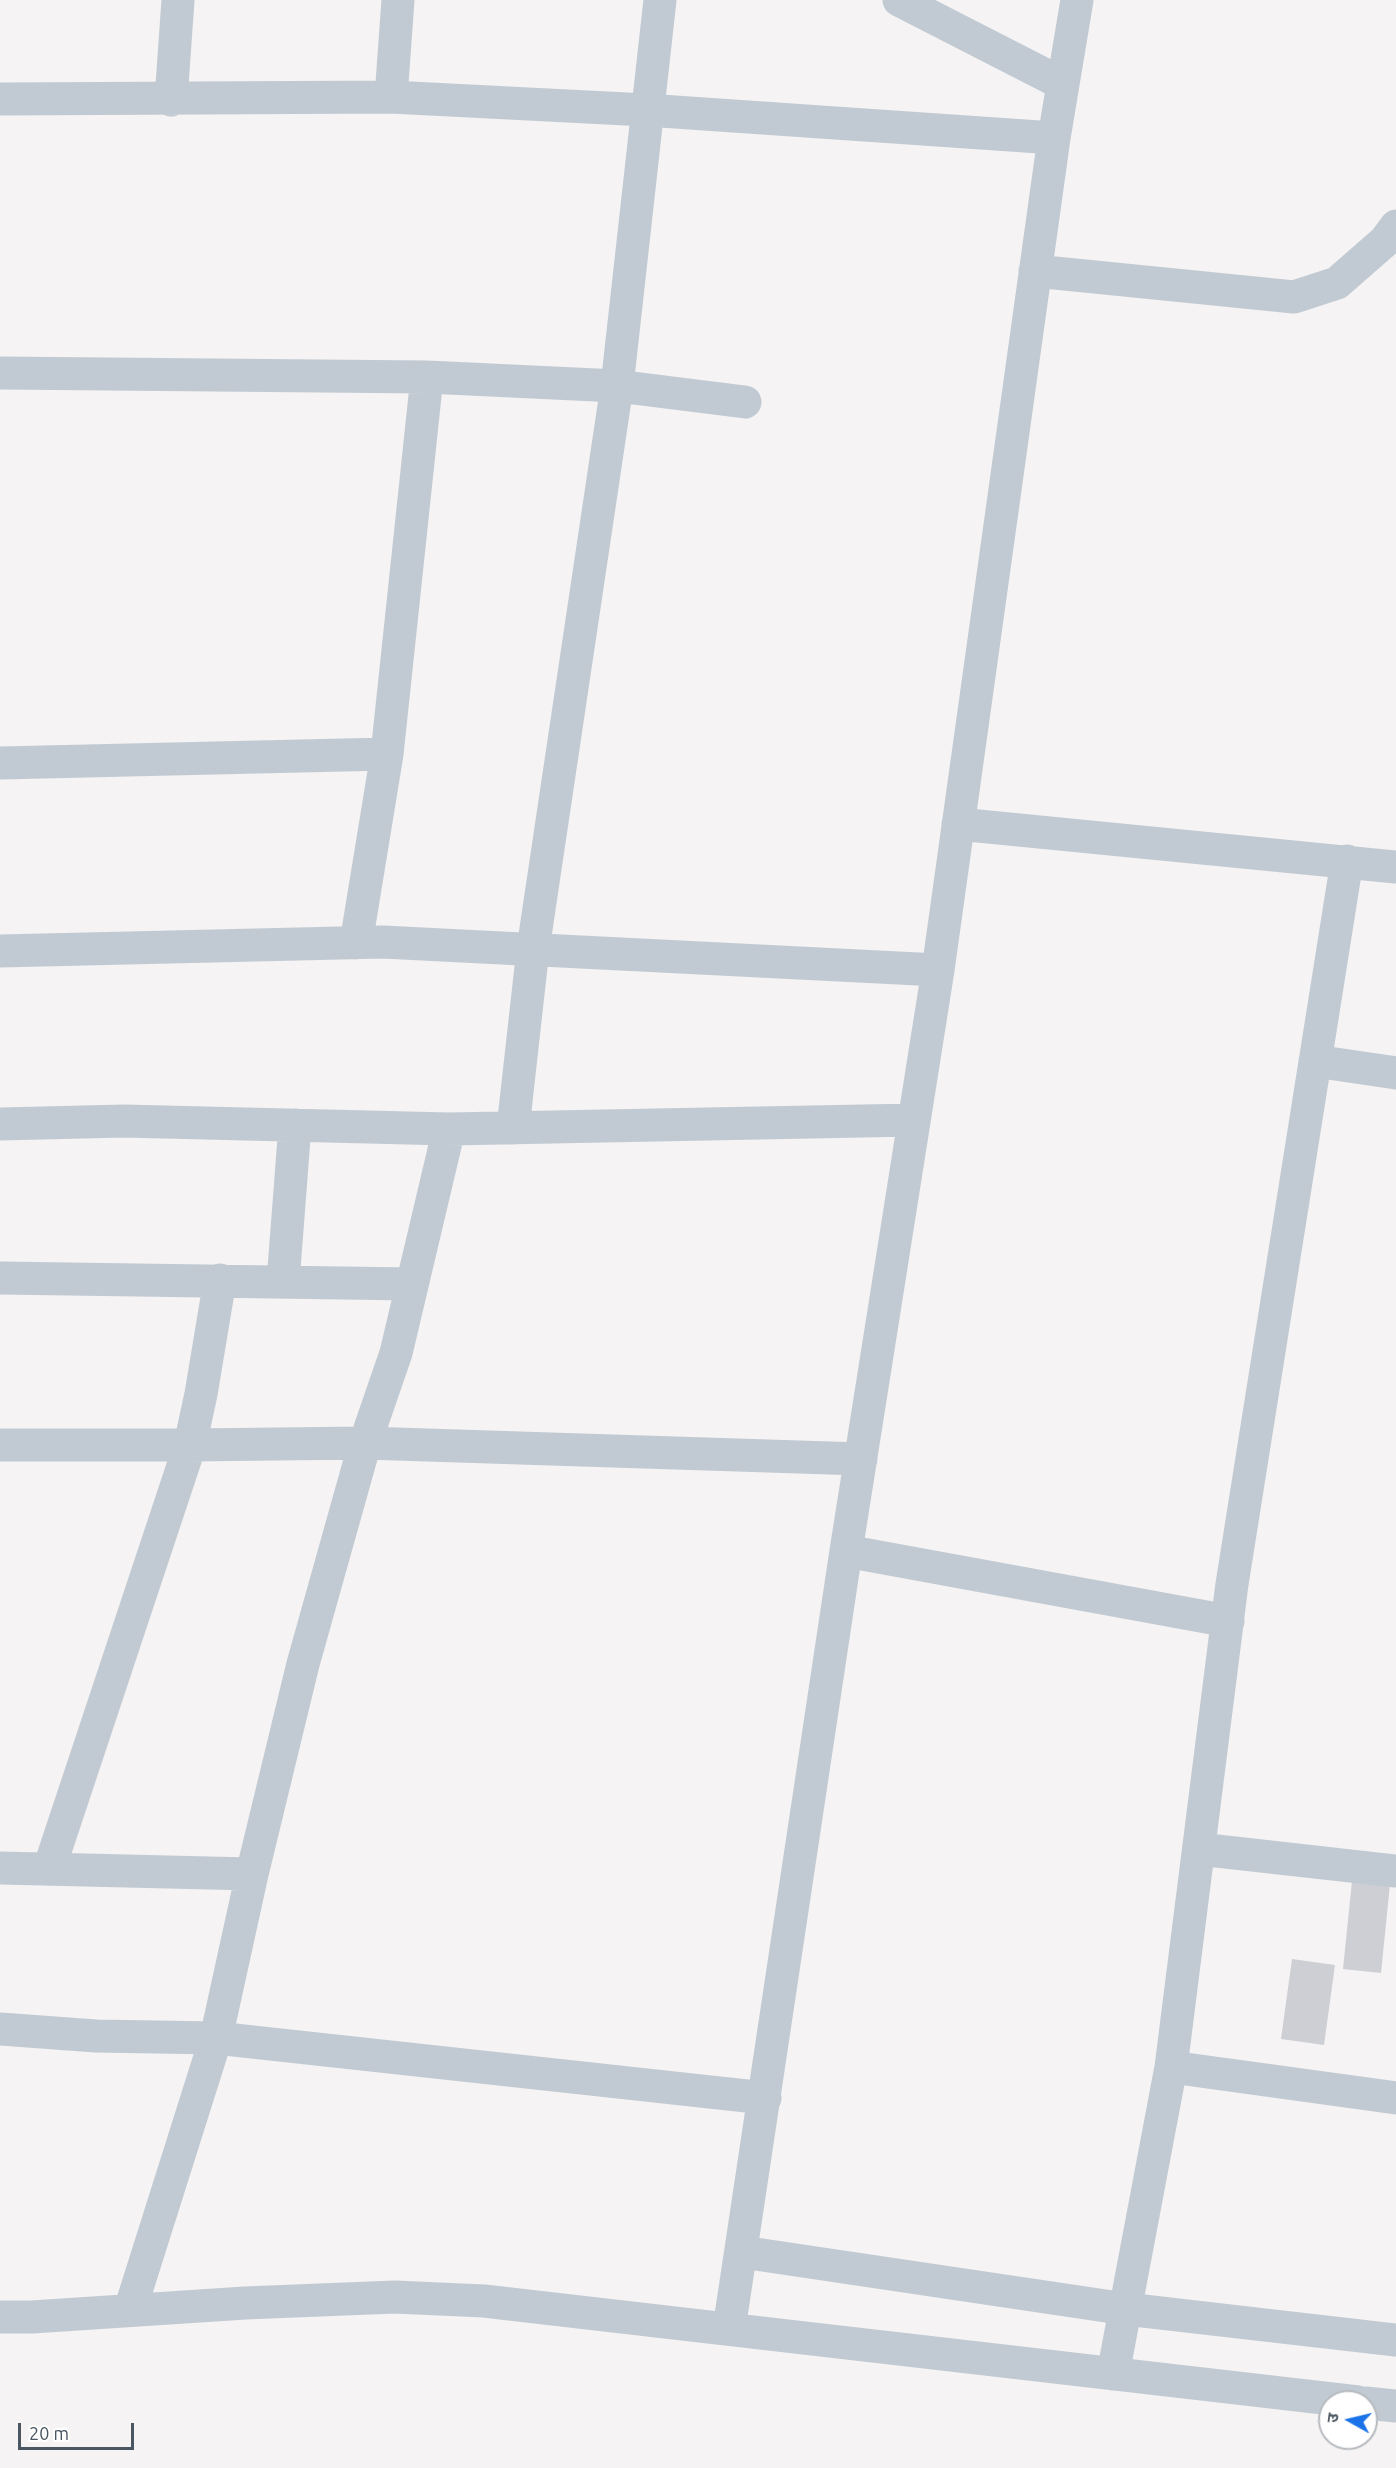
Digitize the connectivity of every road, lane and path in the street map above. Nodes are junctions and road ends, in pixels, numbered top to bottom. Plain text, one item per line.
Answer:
1 (178, 0) edge
2 (398, 0) edge
3 (660, 0) edge
4 (899, 0) edge
5 (1077, 0) edge
6 (1063, 84) junction
7 (391, 97) junction
8 (0, 99) edge
9 (171, 100) junction
10 (646, 110) junction
11 (1054, 138) junction
12 (1396, 226) edge
13 (1035, 271) junction
14 (0, 373) edge
15 (427, 377) junction
16 (617, 386) junction
17 (745, 402) dead end
18 (387, 754) junction
19 (0, 763) edge
20 (958, 824) junction
21 (1347, 861) junction
22 (1396, 867) edge
23 (356, 943) junction
24 (533, 949) junction
25 (0, 951) edge
26 (938, 969) junction
27 (1315, 1061) junction
28 (1396, 1073) edge
29 (914, 1120) junction
30 (0, 1124) edge
31 (296, 1125) junction
32 (513, 1128) junction
33 (449, 1129) junction
34 (0, 1278) edge
35 (220, 1280) junction
36 (283, 1282) junction
37 (412, 1284) junction
38 (366, 1443) junction
39 (0, 1445) edge
40 (190, 1445) junction
41 (861, 1459) junction
42 (846, 1551) junction
43 (1228, 1621) junction
44 (1199, 1849) junction
45 (0, 1868) edge
46 (48, 1869) junction
47 (1396, 1871) edge
48 (252, 1874) junction
49 (0, 2029) edge
50 (216, 2038) junction
51 (1171, 2067) junction
52 (765, 2098) junction
53 (1396, 2098) edge
54 (741, 2262) junction
55 (133, 2301) junction
56 (0, 2317) edge
57 (731, 2320) junction
58 (1396, 2340) edge
59 (1119, 2342) junction
60 (1318, 2392) edge
61 (1378, 2404) edge
62 (1396, 2406) edge

1 - 9 street
2 - 7 street
3 - 10 street
4 - 6 street
5 - 6 street
6 - 11 street
7 - 9 street
7 - 10 street
8 - 9 street
10 - 11 street
10 - 16 street
11 - 13 street
12 - 13 street
13 - 20 street
14 - 15 street
15 - 16 street
15 - 18 street
16 - 17 street
16 - 24 street
18 - 19 street
18 - 23 street
20 - 21 street
20 - 26 street
21 - 22 street
21 - 27 street
23 - 24 street
23 - 25 street
24 - 26 street
24 - 32 street
26 - 29 street
27 - 28 street
27 - 43 street
29 - 32 street
29 - 41 street
30 - 31 street
31 - 33 street
31 - 36 street
32 - 33 street
33 - 37 street
34 - 35 street
35 - 36 street
35 - 40 street
36 - 37 street
37 - 38 street
38 - 40 street
38 - 41 street
38 - 48 street
39 - 40 street
40 - 46 street
41 - 42 street
42 - 43 street
42 - 52 street
43 - 44 street
44 - 47 street
44 - 51 street
45 - 46 street
46 - 48 street
48 - 50 street
49 - 50 street
50 - 52 street
50 - 55 street
51 - 53 street
51 - 59 street
52 - 54 street
54 - 57 street
54 - 59 street
55 - 56 street
55 - 57 street
57 - 59 street
58 - 59 street
59 - 60 street
61 - 62 street

